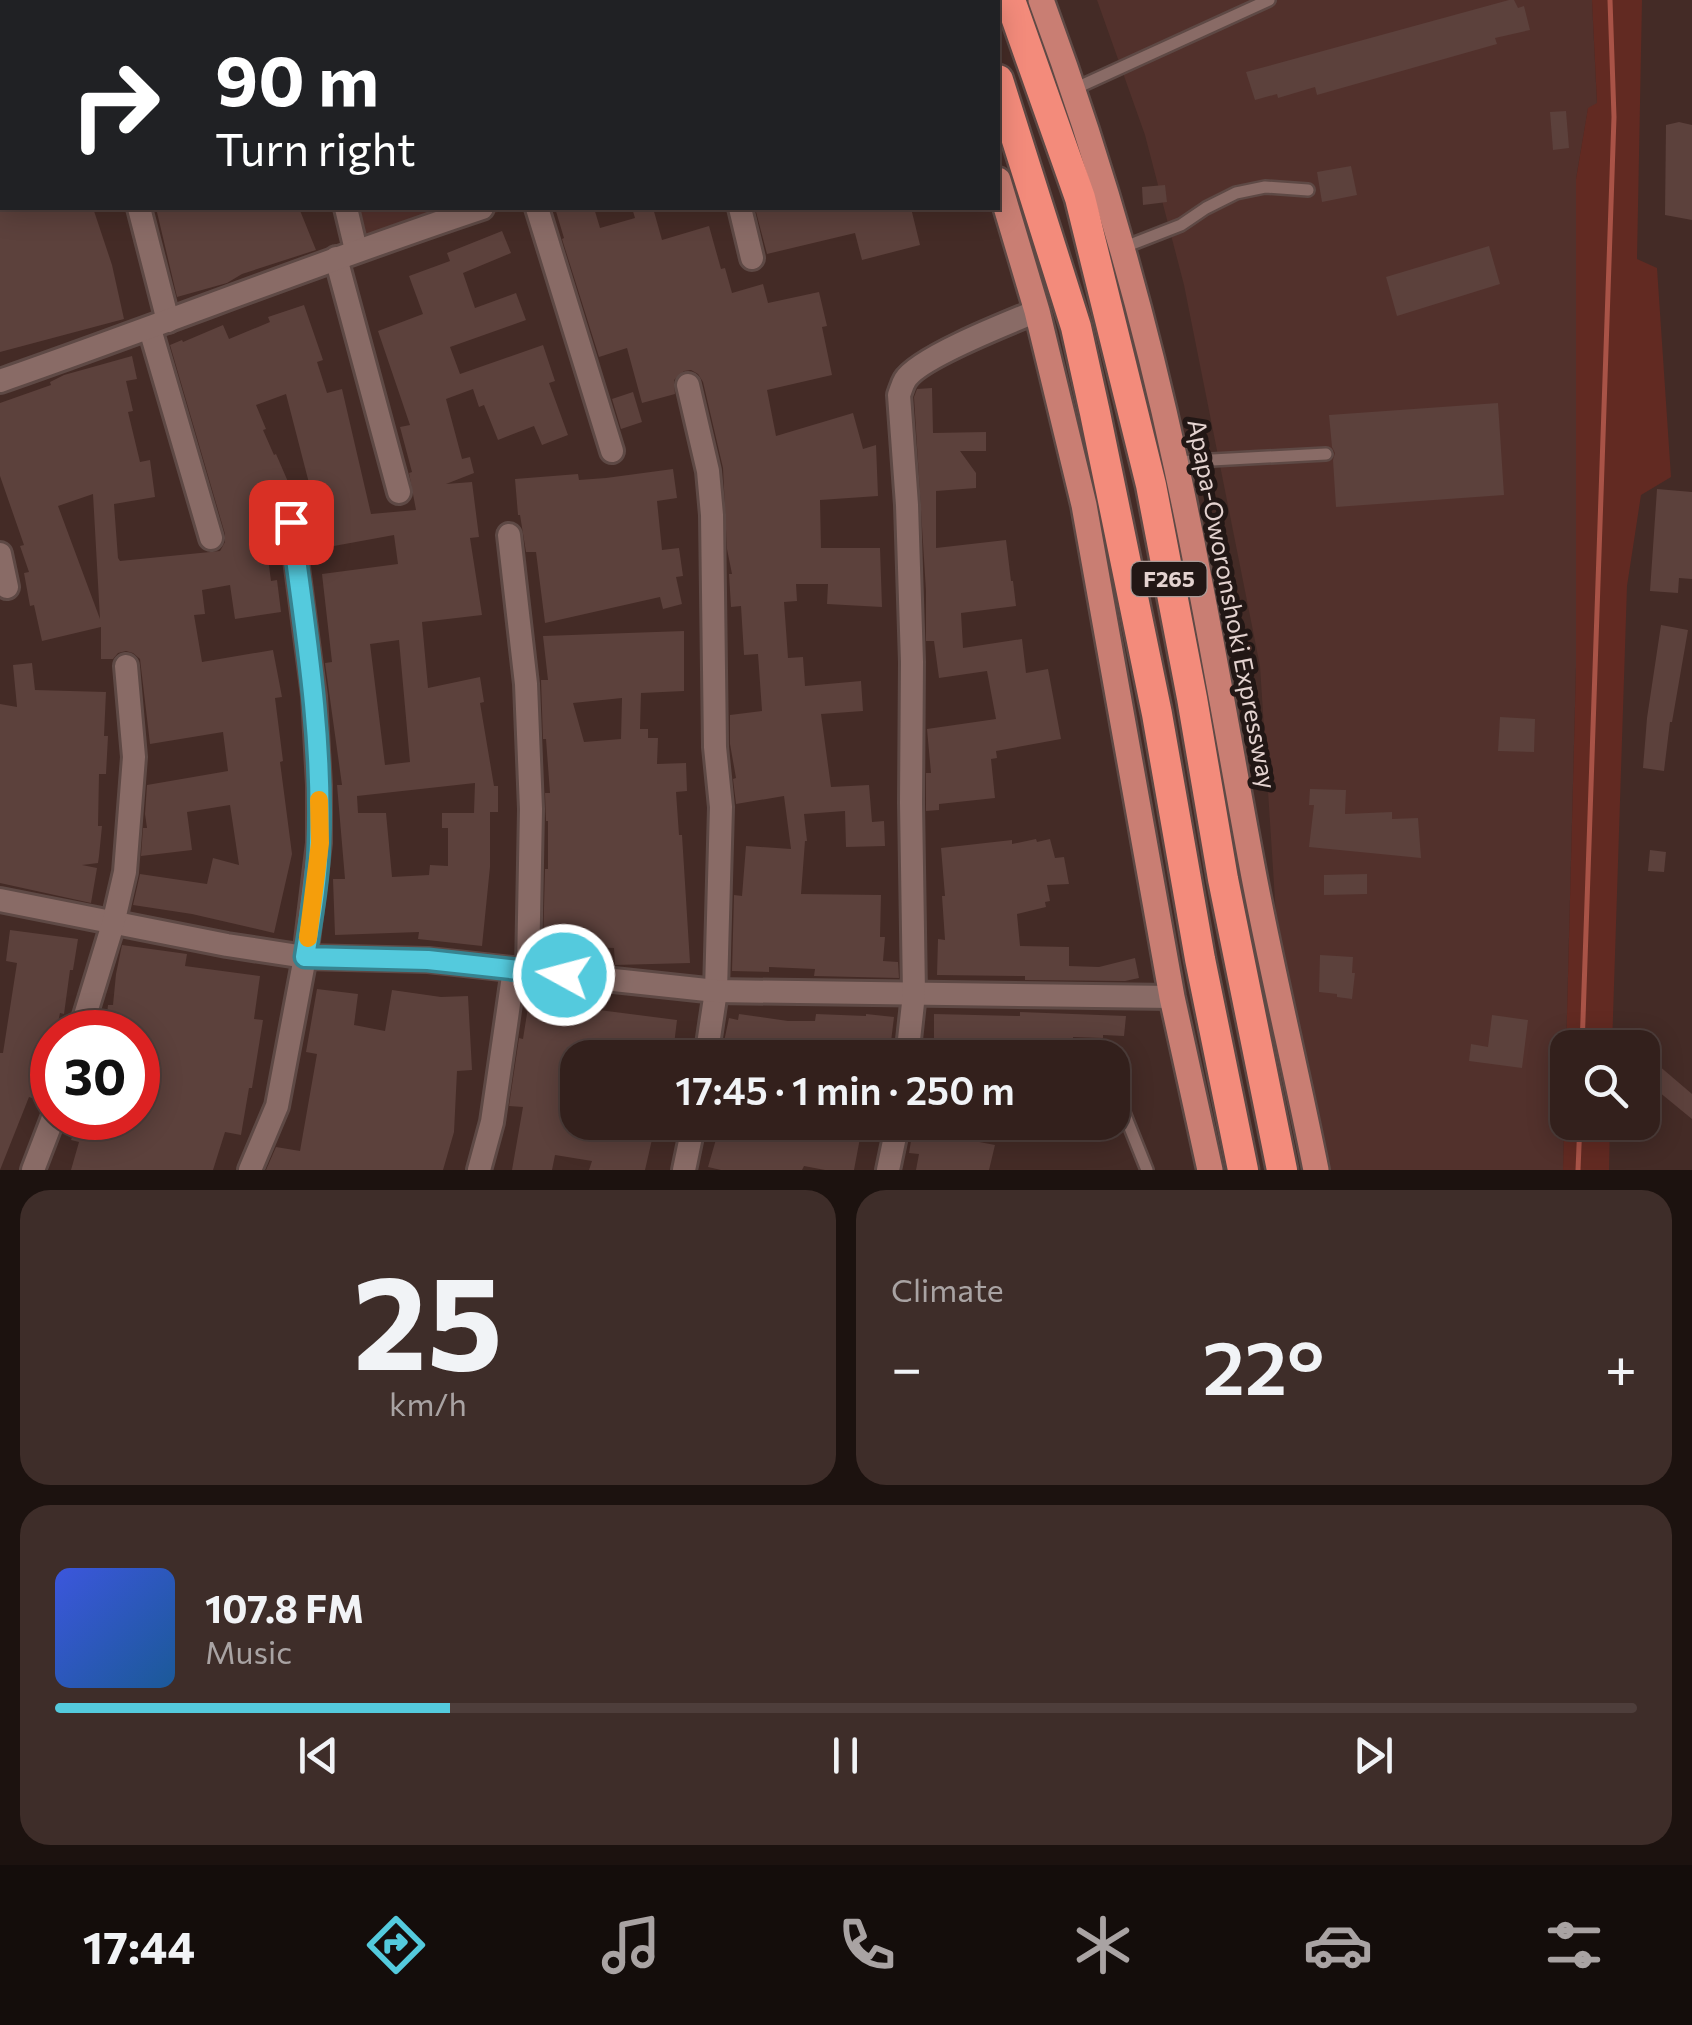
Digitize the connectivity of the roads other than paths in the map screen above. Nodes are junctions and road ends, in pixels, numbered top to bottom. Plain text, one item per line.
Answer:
1 (1010, 0) edge
2 (1041, 0) edge
3 (1269, 0) edge
4 (1000, 86) edge
5 (1074, 89) junction
6 (1000, 187) edge
7 (1308, 190) dead end
8 (140, 210) edge
9 (346, 210) edge
10 (476, 210) edge
11 (539, 210) edge
12 (740, 210) edge
13 (1122, 248) junction
14 (346, 254) junction
15 (752, 258) dead end
16 (1037, 310) junction
17 (159, 325) junction
18 (0, 381) edge
19 (688, 385) dead end
20 (612, 451) dead end
21 (1326, 454) dead end
22 (1176, 462) junction
23 (399, 492) dead end
24 (291, 522) dead end
25 (509, 535) dead end
26 (210, 538) dead end
27 (0, 554) edge
28 (7, 587) dead end
29 (126, 666) dead end
30 (0, 900) edge
31 (113, 924) junction
32 (305, 957) junction
33 (521, 970) junction
34 (716, 992) junction
35 (914, 994) junction
36 (1172, 997) junction
37 (87, 1010) edge
38 (709, 1040) edge
39 (909, 1040) edge
40 (1130, 1127) edge
41 (45, 1140) edge
42 (690, 1140) edge
43 (894, 1140) edge
44 (33, 1170) edge
45 (250, 1170) edge
46 (479, 1170) edge
47 (684, 1170) edge
48 (888, 1170) edge
49 (1147, 1170) edge
50 (1210, 1170) edge
51 (1243, 1170) edge
52 (1282, 1170) edge
53 (1316, 1170) edge

1 - 52 highway, F265
2 - 5 main road, Apapa-Oworonshoki Expressway
3 - 5 lane
4 - 51 highway, F265
5 - 13 main road, Apapa-Oworonshoki Expressway
6 - 16 main road
7 - 13 lane
8 - 17 street
9 - 14 street
10 - 14 street
11 - 20 street
12 - 15 street
13 - 22 main road, Apapa-Oworonshoki Expressway
14 - 17 street
14 - 23 street
16 - 35 street
16 - 36 main road
17 - 18 street
17 - 26 street
19 - 34 street
21 - 22 lane
22 - 53 main road, Apapa-Oworonshoki Expressway
24 - 32 street
25 - 33 street
27 - 28 street
29 - 31 street
30 - 31 street
31 - 32 street
31 - 37 street
32 - 33 street
32 - 45 street
33 - 34 street
33 - 46 street
34 - 35 street
34 - 38 street
35 - 36 street
35 - 39 street
36 - 50 main road
40 - 49 lane
41 - 44 street
42 - 47 street
43 - 48 street

